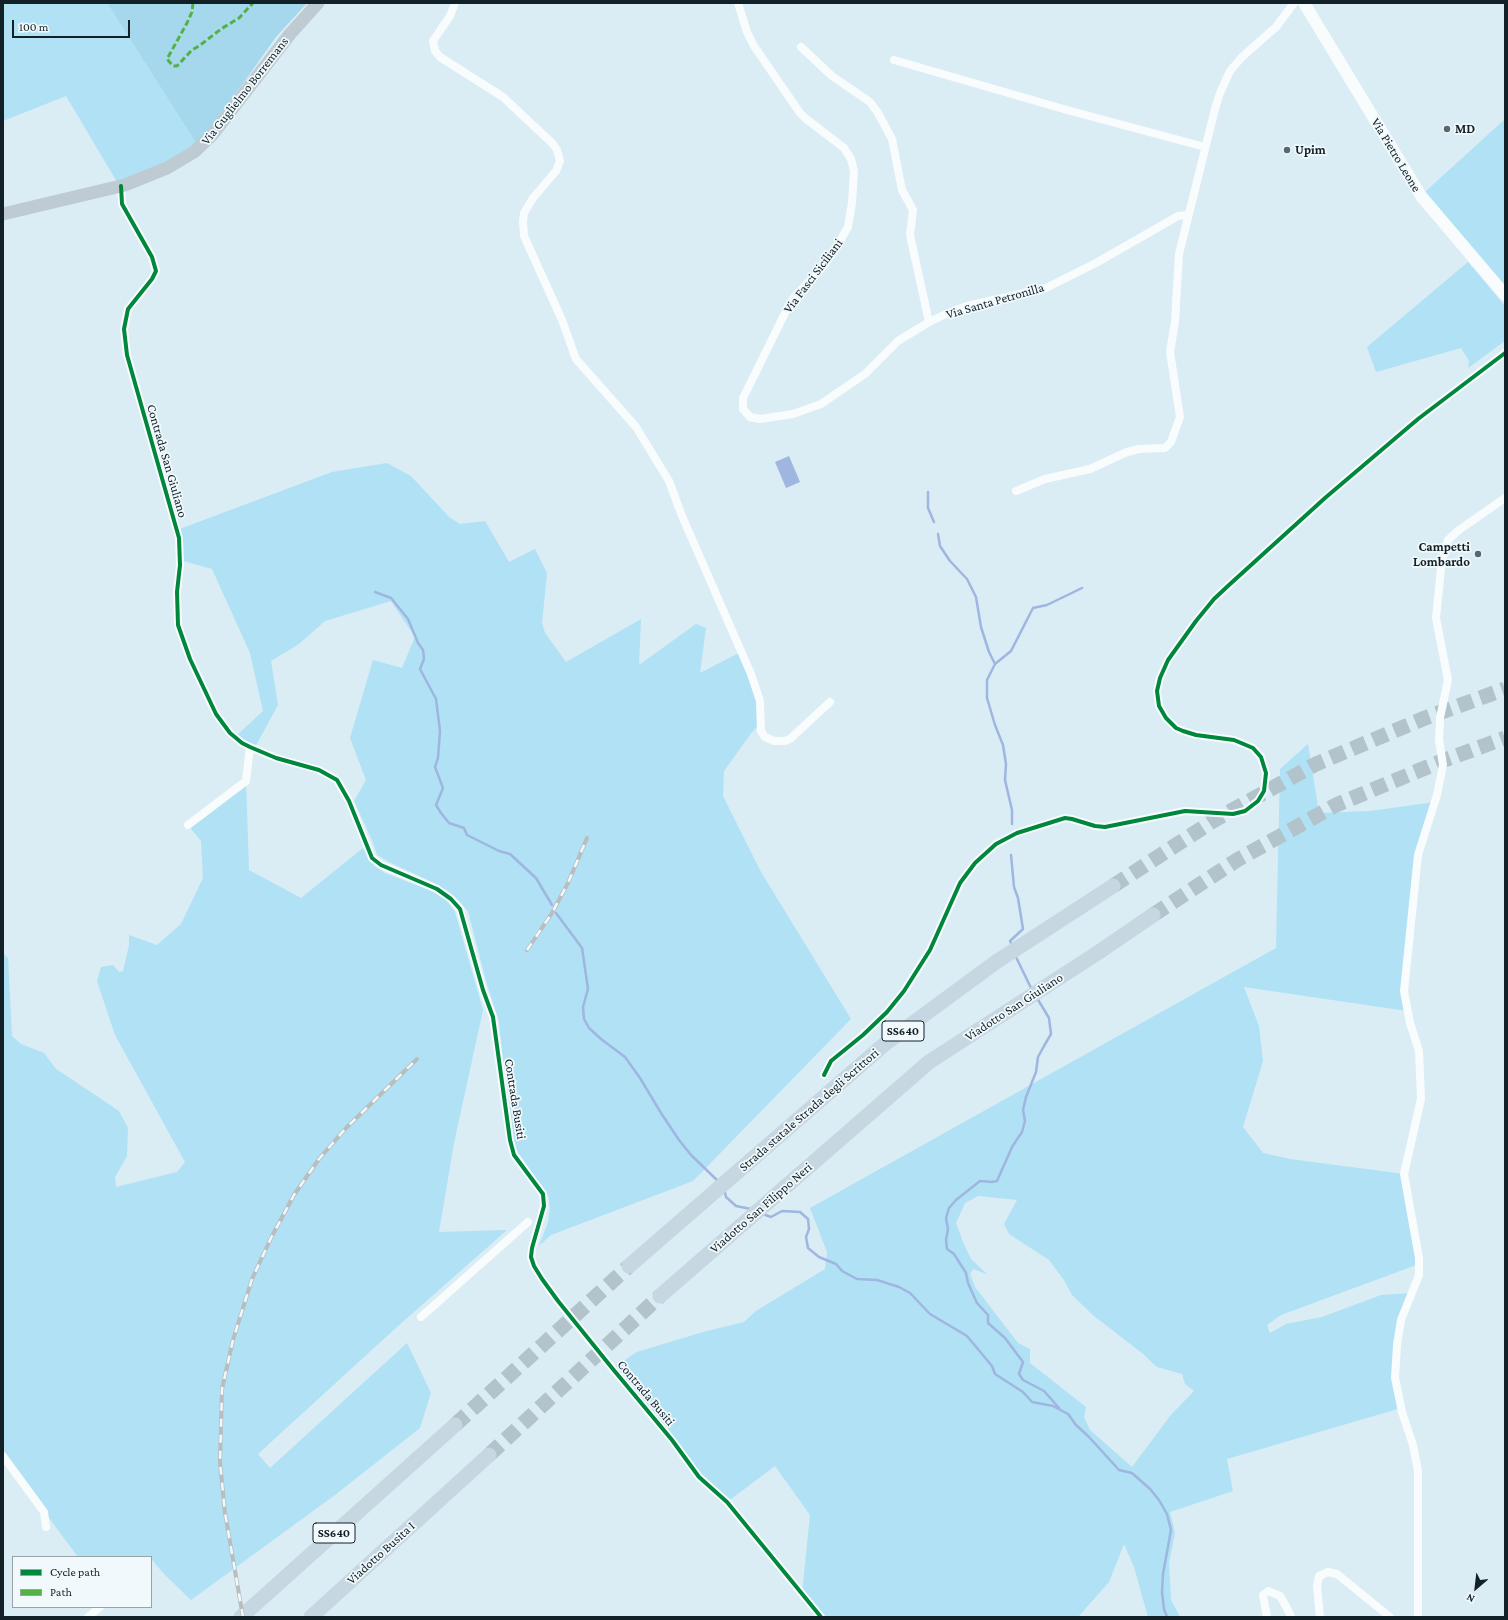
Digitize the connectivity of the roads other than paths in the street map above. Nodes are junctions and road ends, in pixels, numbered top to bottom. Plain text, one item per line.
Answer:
1 (318, 3) edge
2 (455, 3) edge
3 (738, 3) edge
4 (1294, 3) edge
5 (1304, 3) edge
6 (801, 47) dead end
7 (894, 60) dead end
8 (1205, 146) junction
9 (121, 186) junction
10 (3, 214) edge
11 (1188, 215) junction
12 (1505, 295) edge
13 (929, 322) junction
14 (1505, 353) edge
15 (746, 414) joint
16 (1016, 491) dead end
17 (1505, 498) edge
18 (830, 702) dead end
19 (246, 745) junction
20 (188, 826) dead end
21 (1113, 886) tunnel mouth
22 (1153, 915) tunnel mouth
23 (824, 1075) dead end
24 (841, 1137) joint
25 (528, 1222) dead end
26 (629, 1266) tunnel mouth
27 (660, 1296) tunnel mouth
28 (421, 1316) dead end
29 (455, 1425) tunnel mouth
30 (489, 1455) tunnel mouth
31 (3, 1456) edge
32 (46, 1527) dead end
33 (99, 1608) edge
34 (88, 1617) edge
35 (241, 1617) edge
36 (311, 1617) edge
37 (821, 1617) edge
38 (1267, 1617) edge
39 (1291, 1617) edge
40 (1320, 1617) edge
41 (1390, 1617) edge
42 (1418, 1617) edge

1 - 9 main road, Via Guglielmo Borremans
2 - 18 street
3 - 15 street, Via Fasci Siciliani
4 - 8 street
5 - 12 main road, Via Pietro Leone
6 - 13 street
7 - 8 street
8 - 11 street
9 - 10 main road, Via Guglielmo Borremans
9 - 19 street, Contrada San Giuliano
11 - 13 street, Via Santa Petronilla
11 - 16 street
13 - 15 street, Via Santa Petronilla
14 - 23 street
17 - 42 street
19 - 20 street
19 - 37 street, Contrada Busiti
21 - 26 highway, Strada statale Strada degli Scrittori / SS640
22 - 24 highway, Viadotto San Giuliano
24 - 27 highway, Viadotto San Filippo Neri
25 - 28 street
29 - 35 highway, SS640
30 - 36 highway, Viadotto Busita I
31 - 32 street
33 - 34 street
38 - 39 street
40 - 41 street

